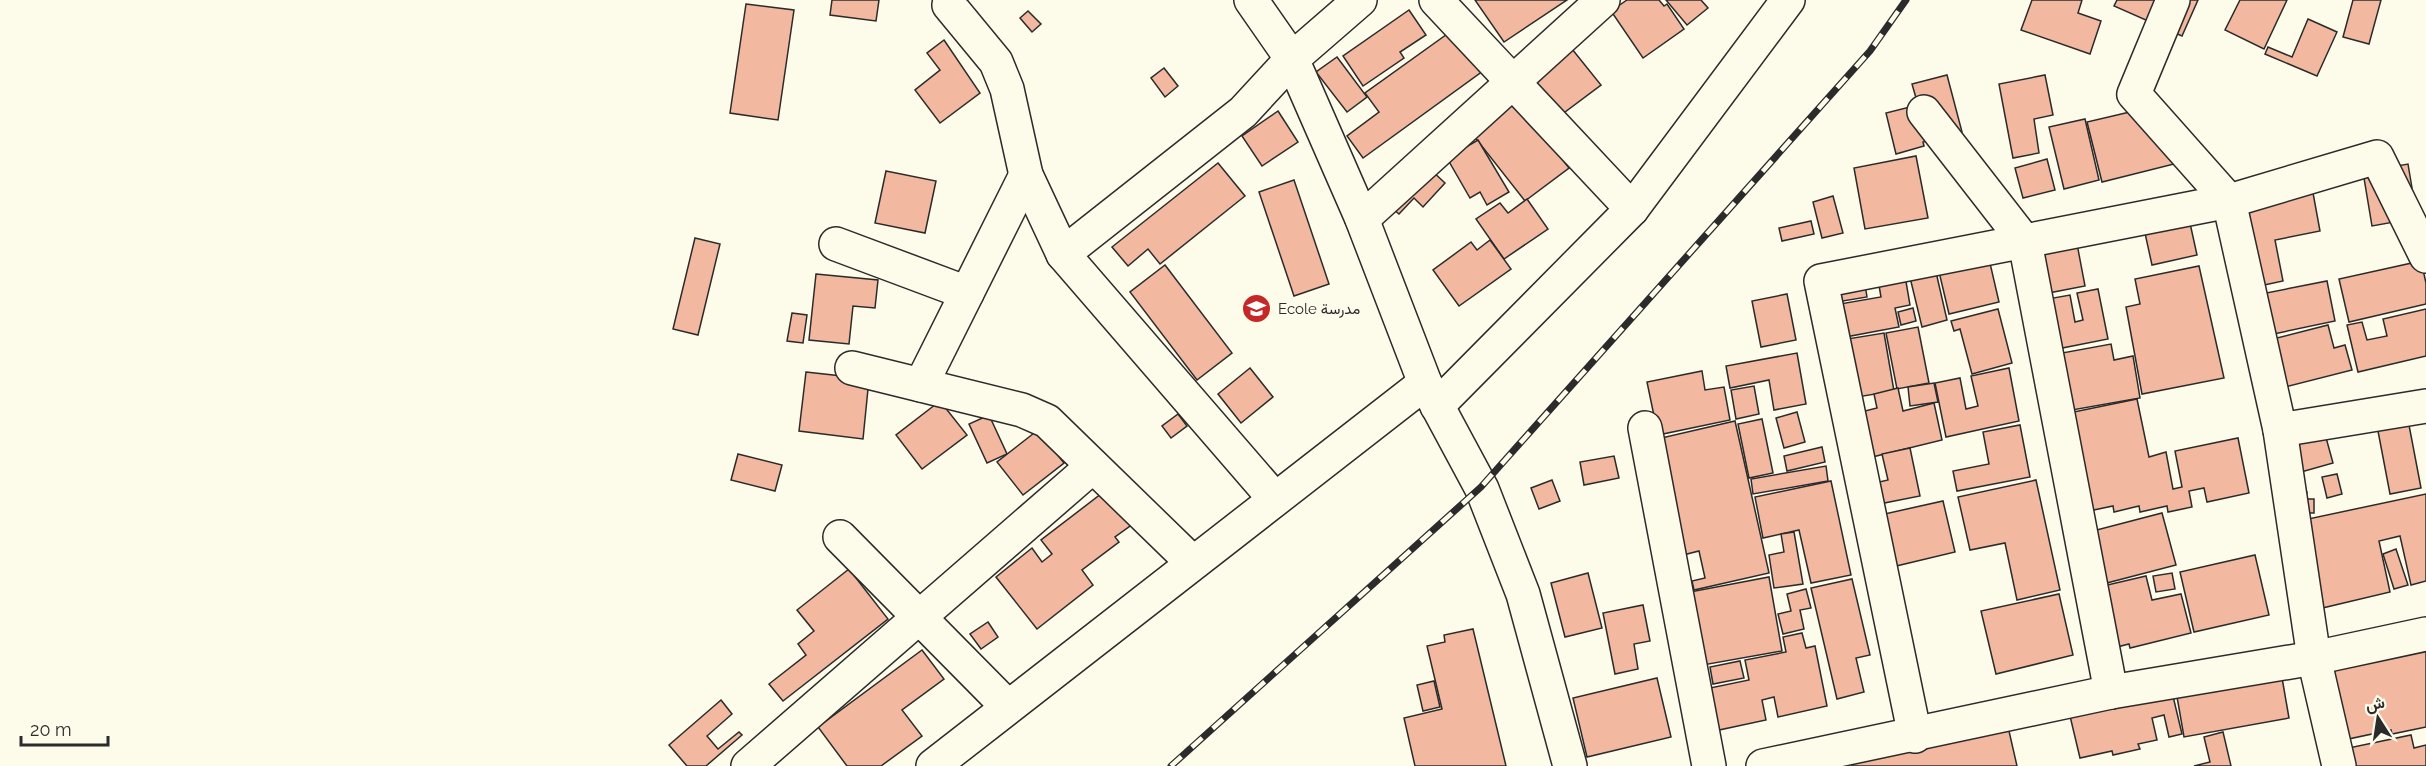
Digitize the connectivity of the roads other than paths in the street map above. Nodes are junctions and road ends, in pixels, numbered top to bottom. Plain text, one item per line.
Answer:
1 (950, 0) edge
2 (1251, 0) edge
3 (1360, 0) edge
4 (1436, 0) edge
5 (1604, 0) edge
6 (1788, 0) edge
7 (2173, 0) edge
8 (1292, 59) junction
9 (1514, 81) junction
10 (1924, 112) dead end
11 (1026, 175) junction
12 (2229, 201) junction
13 (1632, 209) junction
14 (1362, 219) junction
15 (2025, 242) junction
16 (836, 244) dead end
17 (1063, 254) junction
18 (2426, 256) edge
19 (967, 293) junction
20 (852, 368) dead end
21 (921, 385) junction
22 (1431, 394) junction
23 (2426, 406) edge
24 (1645, 428) dead end
25 (2280, 430) junction
26 (1093, 466) junction
27 (1274, 498) junction
28 (840, 537) dead end
29 (1192, 562) junction
30 (918, 617) junction
31 (2426, 634) edge
32 (2314, 658) junction
33 (2112, 692) junction
34 (1008, 707) junction
35 (1915, 736) junction
36 (748, 766) edge
37 (933, 766) edge
38 (1570, 766) edge
39 (1709, 766) edge
40 (1763, 766) edge
41 (2339, 766) edge

1 - 11 street
2 - 8 street
3 - 8 street
4 - 9 street
5 - 9 street
6 - 13 street
7 - 12 street
8 - 14 street
8 - 17 street
9 - 13 street
9 - 14 street
10 - 15 street
11 - 17 street
11 - 19 street
12 - 15 street
12 - 18 street
12 - 25 street
13 - 22 street
14 - 22 street
15 - 33 street
15 - 35 street
16 - 19 street
17 - 27 street
19 - 21 street
20 - 21 street
21 - 26 street
22 - 27 street
22 - 38 street
23 - 25 street
24 - 39 street
25 - 32 street
26 - 29 street
26 - 30 street
27 - 29 street
28 - 30 street
29 - 34 street
30 - 34 street
30 - 36 street
31 - 32 street
32 - 33 street
32 - 41 street
33 - 35 street
34 - 37 street
35 - 40 street

